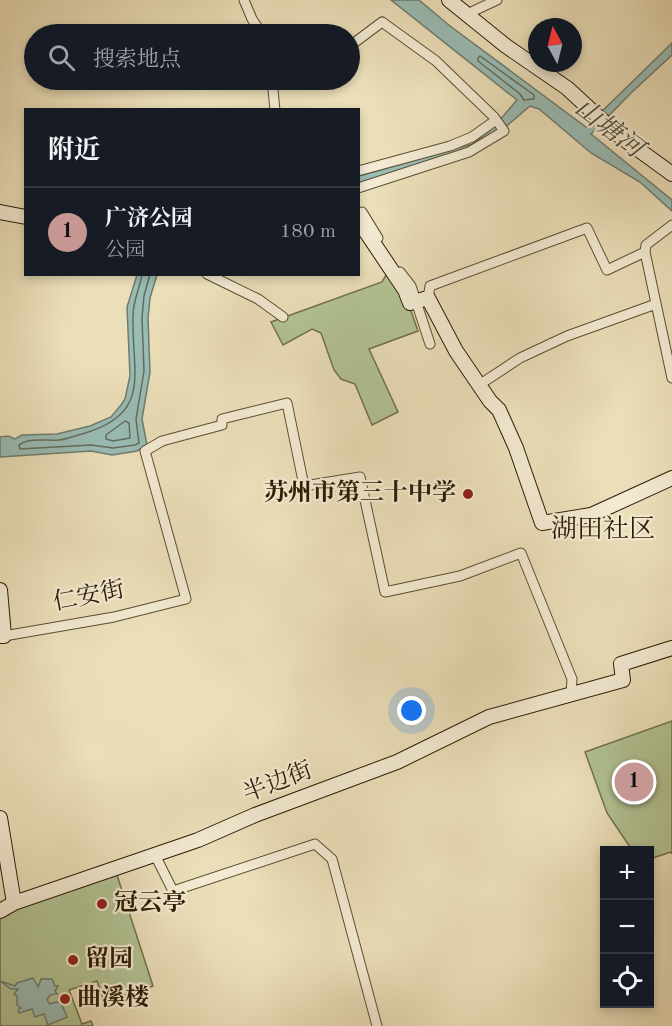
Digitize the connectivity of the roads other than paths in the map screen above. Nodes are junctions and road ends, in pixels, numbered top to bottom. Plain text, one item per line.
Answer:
1 (244, 0) edge
2 (449, 0) edge
3 (497, 0) edge
4 (467, 14) junction
5 (255, 24) edge
6 (360, 38) edge
7 (271, 90) edge
8 (272, 90) edge
9 (270, 108) edge
10 (275, 108) edge
11 (499, 124) junction
12 (360, 170) edge
13 (672, 174) edge
14 (360, 187) edge
15 (0, 212) edge
16 (360, 212) edge
17 (24, 217) edge
18 (360, 223) edge
19 (672, 225) edge
20 (645, 252) junction
21 (211, 276) edge
22 (428, 297) junction
23 (656, 304) junction
24 (283, 317) dead end
25 (430, 344) dead end
26 (672, 378) edge
27 (479, 385) junction
28 (672, 478) edge
29 (0, 590) edge
30 (2, 636) edge
31 (672, 648) edge
32 (571, 695) junction
33 (0, 818) edge
34 (155, 855) junction
35 (14, 903) junction
36 (0, 911) edge
37 (377, 1026) edge

1 - 5 street
2 - 4 street
3 - 4 street
4 - 13 street
6 - 11 street
7 - 9 street
8 - 10 street
11 - 12 street
11 - 14 street
15 - 17 street
16 - 25 street
18 - 22 street
19 - 20 street
20 - 22 street
20 - 23 street
21 - 24 street
22 - 27 street
23 - 26 street
23 - 27 street
27 - 28 street
29 - 30 street
30 - 32 street, 仁安街
31 - 32 street, 半边街
32 - 34 street, 半边街
33 - 35 street
34 - 35 street, 半边街
34 - 37 street
35 - 36 street, 半边街

